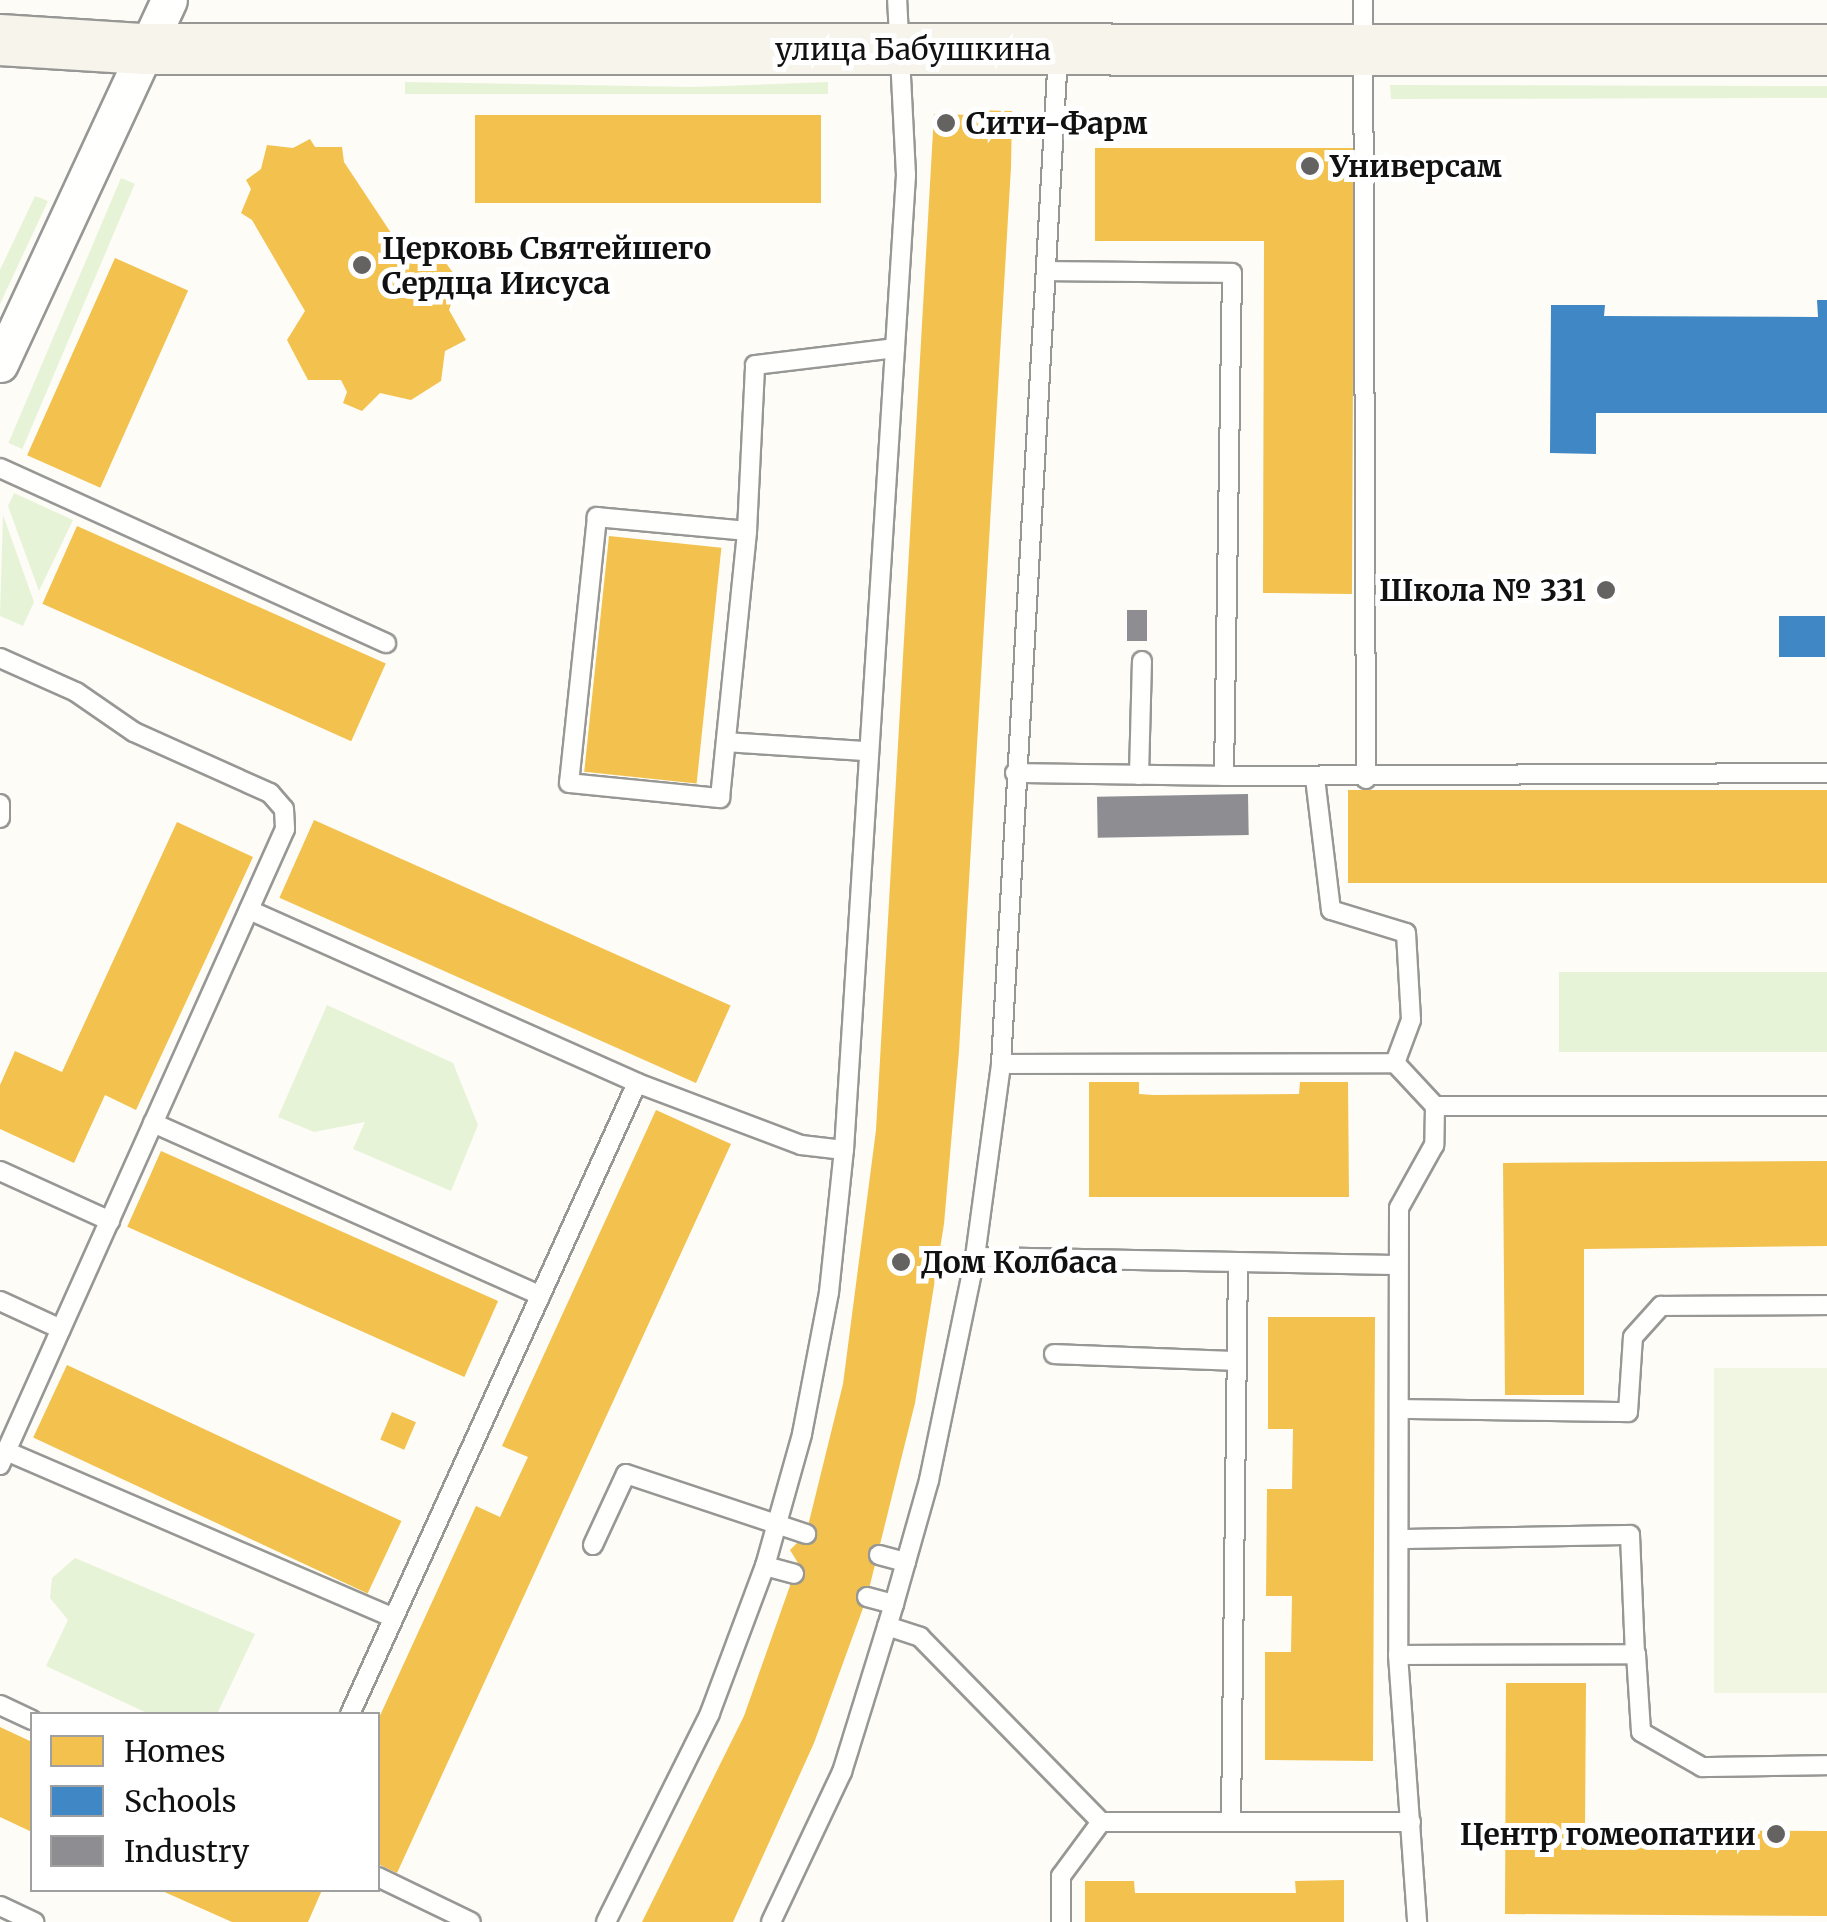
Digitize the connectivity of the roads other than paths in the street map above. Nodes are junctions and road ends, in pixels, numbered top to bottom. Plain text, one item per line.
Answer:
1 (169, 0) edge
2 (1363, 0) edge
3 (897, 24) edge
4 (0, 40) edge
5 (1058, 49) junction
6 (144, 50) junction
7 (1362, 50) junction
8 (1827, 50) edge
9 (1048, 271) junction
10 (896, 348) junction
11 (0, 364) edge
12 (0, 468) edge
13 (747, 532) junction
14 (386, 643) dead end
15 (0, 658) edge
16 (1142, 661) dead end
17 (726, 742) junction
18 (866, 751) junction
19 (1015, 773) junction
20 (1827, 774) edge
21 (1139, 776) junction
22 (1224, 776) junction
23 (1314, 778) junction
24 (1366, 779) junction
25 (0, 804) edge
26 (0, 818) edge
27 (249, 910) junction
28 (1396, 1063) junction
29 (1000, 1064) junction
30 (637, 1083) junction
31 (1435, 1106) junction
32 (1827, 1106) edge
33 (154, 1123) junction
34 (844, 1150) junction
35 (0, 1170) edge
36 (110, 1221) junction
37 (974, 1257) junction
38 (1238, 1262) junction
39 (1398, 1265) junction
40 (540, 1296) junction
41 (0, 1302) edge
42 (1827, 1305) edge
43 (61, 1329) junction
44 (1054, 1354) dead end
45 (1237, 1361) junction
46 (1402, 1409) junction
47 (3, 1458) edge
48 (778, 1525) junction
49 (806, 1534) dead end
50 (1400, 1539) junction
51 (593, 1546) dead end
52 (879, 1555) dead end
53 (906, 1562) junction
54 (765, 1566) junction
55 (794, 1574) dead end
56 (867, 1597) dead end
57 (894, 1604) junction
58 (393, 1618) junction
59 (887, 1626) junction
60 (1398, 1655) junction
61 (1635, 1655) junction
62 (0, 1705) edge
63 (351, 1712) edge
64 (30, 1719) edge
65 (1827, 1765) edge
66 (1231, 1819) junction
67 (1101, 1822) junction
68 (1411, 1822) junction
69 (380, 1878) edge
70 (0, 1906) edge
71 (35, 1922) edge
72 (471, 1922) edge
73 (606, 1922) edge
74 (771, 1922) edge
75 (1061, 1922) edge
76 (1417, 1922) edge

1 - 6 street
2 - 7 lane
3 - 5 street, улица Бабушкина
3 - 6 street, улица Бабушкина
3 - 10 lane
4 - 6 street, улица Бабушкина
5 - 7 street, улица Бабушкина
5 - 9 lane
6 - 11 street
7 - 8 street, улица Бабушкина
7 - 24 lane
9 - 19 lane
9 - 22 lane
10 - 13 lane
10 - 18 lane
12 - 14 lane
13 - 17 lane
13 - 17 lane
15 - 27 lane
16 - 21 lane
17 - 18 lane
18 - 34 lane
19 - 21 lane
19 - 29 lane
20 - 24 lane
21 - 22 lane
22 - 23 lane
23 - 24 lane
23 - 28 lane
25 - 26 lane
27 - 30 lane
27 - 33 lane
28 - 29 lane
28 - 31 lane
29 - 37 lane
30 - 34 lane
30 - 40 lane
31 - 32 lane
31 - 39 lane
33 - 36 lane
33 - 40 lane
34 - 48 lane
35 - 36 lane
36 - 43 lane
37 - 38 lane
37 - 53 lane
38 - 39 lane
38 - 45 lane
39 - 46 lane
40 - 58 lane
41 - 43 lane
42 - 46 lane
43 - 47 lane
44 - 45 lane
45 - 66 lane
46 - 50 lane
47 - 58 lane
48 - 49 lane
48 - 51 lane
48 - 54 lane
50 - 60 lane
50 - 61 lane
52 - 53 lane
53 - 57 lane
54 - 55 lane
54 - 73 lane
56 - 57 lane
57 - 59 lane
58 - 63 lane
59 - 67 lane
59 - 74 lane
60 - 61 lane
60 - 68 lane
61 - 65 lane
62 - 64 lane
66 - 67 lane
66 - 68 lane
67 - 75 lane
68 - 76 lane
69 - 72 lane
70 - 71 lane

